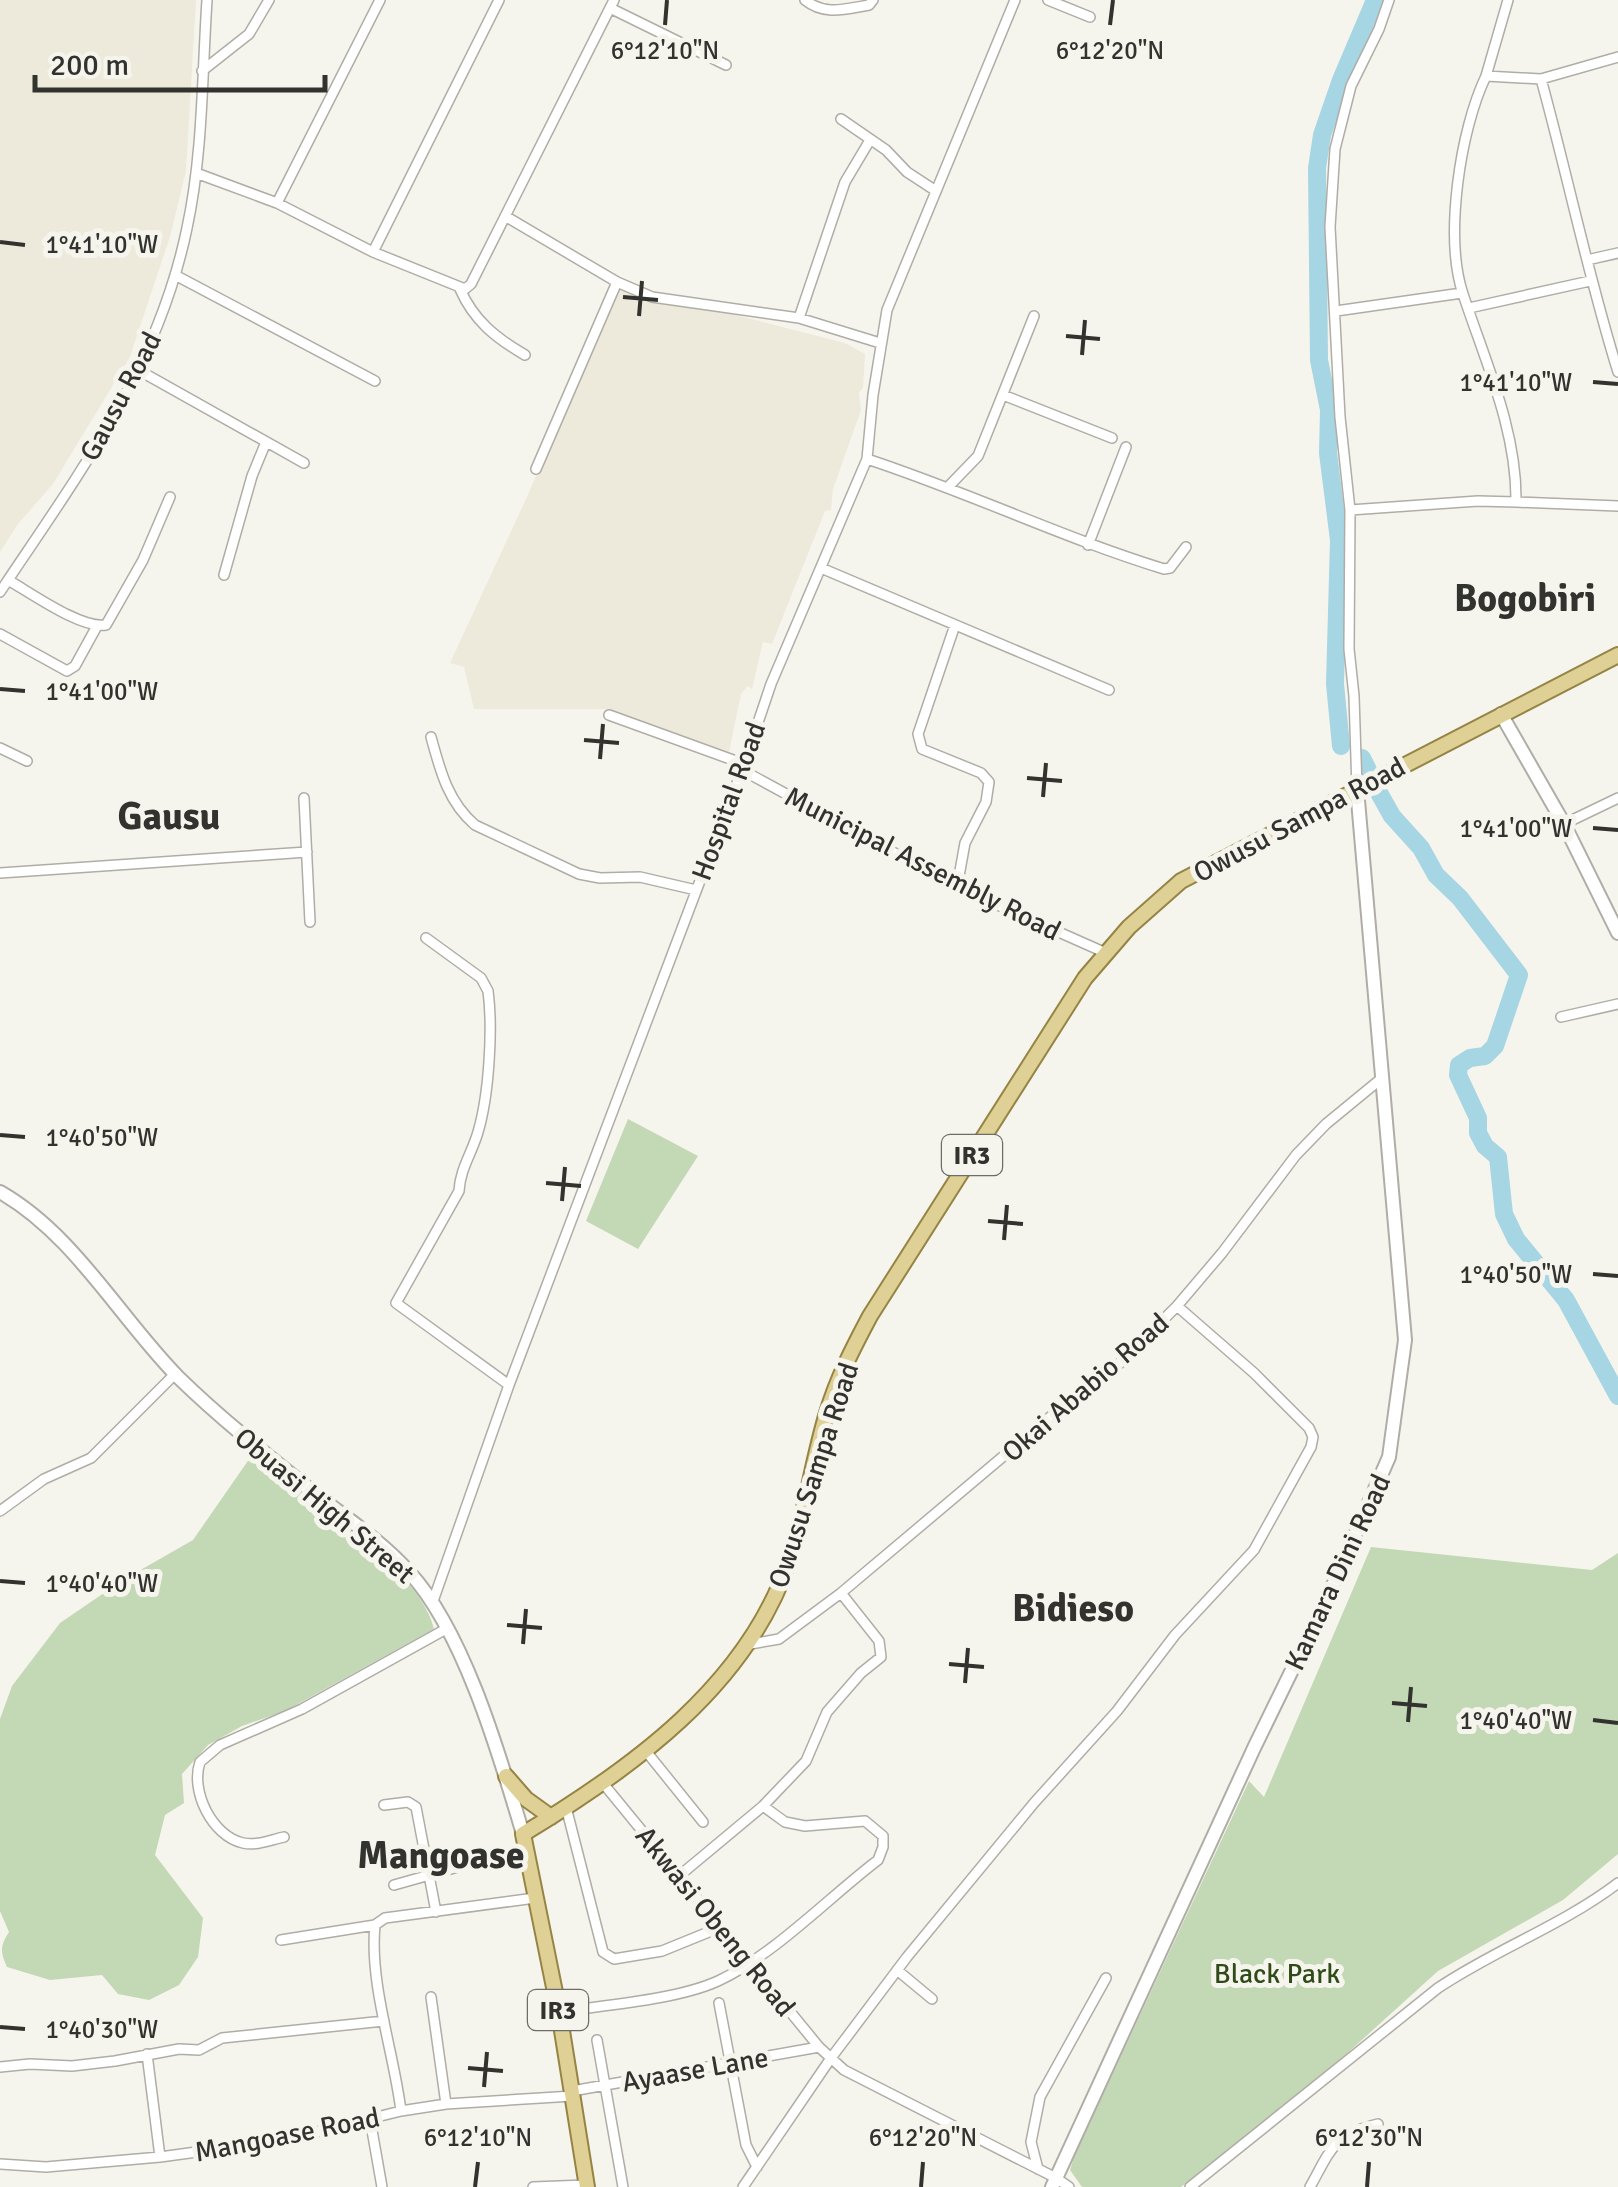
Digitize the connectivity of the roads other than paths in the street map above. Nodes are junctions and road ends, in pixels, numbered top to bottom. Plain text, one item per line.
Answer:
1 (207, 0) edge
2 (269, 0) edge
3 (380, 0) edge
4 (498, 0) edge
5 (804, 0) edge
6 (874, 0) edge
7 (1015, 0) edge
8 (1048, 0) edge
9 (1389, 0) edge
10 (1508, 0) edge
11 (612, 4) edge
12 (1090, 17) dead end
13 (1618, 57) edge
14 (726, 64) dead end
15 (202, 71) junction
16 (1486, 76) junction
17 (1542, 79) junction
18 (841, 119) dead end
19 (870, 140) junction
20 (196, 173) junction
21 (936, 191) junction
22 (277, 204) junction
23 (506, 216) junction
24 (373, 252) junction
25 (1618, 253) edge
26 (1587, 260) junction
27 (176, 275) junction
28 (1590, 280) junction
29 (617, 282) junction
30 (460, 289) junction
31 (1462, 293) junction
32 (1469, 308) junction
33 (1336, 312) junction
34 (1034, 316) dead end
35 (800, 318) junction
36 (880, 343) junction
37 (1615, 351) edge
38 (525, 355) dead end
39 (140, 371) junction
40 (1618, 372) edge
41 (376, 382) dead end
42 (1003, 395) junction
43 (1112, 438) dead end
44 (266, 442) junction
45 (1126, 447) dead end
46 (867, 459) junction
47 (304, 463) dead end
48 (536, 469) dead end
49 (949, 486) junction
50 (170, 497) dead end
51 (1516, 502) junction
52 (1618, 506) edge
53 (1350, 510) junction
54 (1088, 546) junction
55 (1186, 547) dead end
56 (821, 568) junction
57 (224, 575) dead end
58 (8, 580) junction
59 (0, 592) edge
60 (955, 625) junction
61 (96, 626) junction
62 (0, 634) edge
63 (1618, 655) edge
64 (1109, 690) dead end
65 (1501, 714) junction
66 (609, 715) dead end
67 (431, 737) dead end
68 (0, 748) edge
69 (27, 761) dead end
70 (743, 767) junction
71 (1356, 789) junction
72 (304, 798) dead end
73 (1618, 798) edge
74 (1564, 824) junction
75 (307, 852) junction
76 (0, 872) edge
77 (957, 887) junction
78 (696, 890) junction
79 (310, 922) dead end
80 (1618, 933) edge
81 (426, 938) dead end
82 (1106, 954) junction
83 (1618, 1004) edge
84 (1561, 1016) dead end
85 (1382, 1078) junction
86 (0, 1192) edge
87 (1177, 1306) junction
88 (175, 1374) junction
89 (509, 1386) junction
90 (0, 1511) edge
91 (841, 1593) junction
92 (432, 1604) junction
93 (446, 1629) junction
94 (746, 1645) junction
95 (645, 1750) junction
96 (506, 1776) junction
97 (602, 1782) junction
98 (384, 1805) dead end
99 (764, 1806) junction
100 (566, 1807) junction
101 (551, 1817) junction
102 (703, 1822) dead end
103 (523, 1834) junction
104 (284, 1836) dead end
105 (479, 1861) dead end
106 (429, 1875) junction
107 (679, 1876) junction
108 (1618, 1883) edge
109 (394, 1884) dead end
110 (534, 1898) junction
111 (436, 1912) junction
112 (375, 1925) junction
113 (721, 1927) junction
114 (281, 1940) dead end
115 (751, 1964) junction
116 (897, 1970) junction
117 (1106, 1978) dead end
118 (430, 1997) dead end
119 (932, 1999) dead end
120 (719, 2003) dead end
121 (558, 2012) junction
122 (384, 2021) junction
123 (597, 2040) dead end
124 (819, 2046) junction
125 (147, 2054) junction
126 (831, 2058) junction
127 (731, 2062) junction
128 (0, 2067) edge
129 (605, 2085) junction
130 (572, 2093) junction
131 (446, 2104) junction
132 (401, 2112) junction
133 (370, 2120) junction
134 (1378, 2124) dead end
135 (160, 2157) junction
136 (0, 2164) edge
137 (757, 2167) junction
138 (1038, 2168) junction
139 (1054, 2182) edge
140 (586, 2186) edge
141 (382, 2187) edge
142 (533, 2187) edge
143 (553, 2187) edge
144 (623, 2187) edge
145 (743, 2187) edge
146 (1068, 2187) edge
147 (1190, 2187) edge
148 (1310, 2187) edge

1 - 15 street, Gausu Road
2 - 15 street
3 - 22 street
4 - 24 street
5 - 6 street
7 - 21 street, Hospital Road
8 - 12 street
9 - 33 street
10 - 16 street
11 - 14 street
11 - 23 street
13 - 17 street
15 - 20 street, Gausu Road
16 - 17 street
16 - 31 street
17 - 26 street
18 - 19 street
19 - 21 street
19 - 35 street
20 - 22 street
20 - 27 street, Gausu Road
21 - 36 street, Hospital Road
22 - 24 street
23 - 29 street
23 - 30 street
24 - 30 street
25 - 26 street
26 - 28 street
27 - 39 street, Gausu Road
27 - 41 street
28 - 32 street
28 - 37 street
29 - 35 street
29 - 48 street
30 - 38 street
31 - 32 street
31 - 33 street
32 - 51 street
33 - 53 street
34 - 42 street
35 - 36 street
36 - 46 street, Hospital Road
37 - 40 street
39 - 44 street
39 - 58 street, Gausu Road
42 - 43 street
42 - 49 street
44 - 47 street
44 - 57 street
45 - 54 street
46 - 49 street
46 - 56 street, Hospital Road
49 - 54 street
50 - 61 street
51 - 52 street
51 - 53 street
53 - 71 street
54 - 55 street
56 - 60 street
56 - 70 street, Hospital Road
58 - 59 street, Gausu Road
58 - 61 street
60 - 64 street
60 - 77 street
61 - 62 street
63 - 65 main road, Owusu Sampa Road / IR3
65 - 71 main road, Owusu Sampa Road / IR3
65 - 74 street
66 - 70 street, Municipal Assembly Road
67 - 78 street
68 - 69 street
70 - 77 street, Municipal Assembly Road
70 - 78 street, Hospital Road
71 - 82 main road, Owusu Sampa Road / IR3
71 - 85 street, Kamara Dini Road
72 - 75 street
73 - 74 street
74 - 80 street
75 - 76 street
75 - 79 street
77 - 82 street, Municipal Assembly Road
78 - 89 street, Hospital Road
81 - 89 street
82 - 94 main road, Owusu Sampa Road / IR3
83 - 84 street
85 - 87 street, Okai Ababio Road
85 - 139 street, Kamara Dini Road
86 - 88 street, Obuasi High Street
87 - 91 street, Okai Ababio Road
87 - 116 street
88 - 90 street
88 - 92 street, Obuasi High Street
89 - 92 street, Hospital Road
91 - 94 street, Okai Ababio Road
91 - 99 street
92 - 93 street, Obuasi High Street
93 - 96 street, Obuasi High Street
93 - 104 street
94 - 95 main road, Owusu Sampa Road / IR3
95 - 97 main road, Owusu Sampa Road / IR3
95 - 102 street
96 - 101 main road
96 - 103 street, Obuasi High Street
97 - 100 main road, Owusu Sampa Road / IR3
97 - 107 street, Akwasi Obeng Road
98 - 106 street
99 - 107 street
99 - 115 street
100 - 101 main road, Owusu Sampa Road / IR3
100 - 113 street
101 - 103 main road, Owusu Sampa Road / IR3
103 - 110 main road, Obuasi High Street / IR3
105 - 106 street
106 - 109 street
106 - 111 street
107 - 113 street, Akwasi Obeng Road
108 - 147 street
110 - 111 street
110 - 121 main road, Obuasi High Street / IR3
111 - 112 street
112 - 114 street
112 - 122 street
113 - 115 street, Akwasi Obeng Road
115 - 121 street
115 - 124 street, Akwasi Obeng Road
116 - 119 street
116 - 126 street
117 - 138 street
118 - 131 street
120 - 127 street
121 - 130 main road, Obuasi High Street / IR3
122 - 125 street
122 - 132 street
123 - 129 street
124 - 126 street, Akwasi Obeng Road
124 - 127 street, Ayaase Lane
125 - 128 street
125 - 135 street
126 - 137 street
126 - 138 street, Akwasi Obeng Road
127 - 129 street, Ayaase Lane
127 - 137 street
129 - 130 street, Ayaase Lane
129 - 144 street
130 - 131 street, Mangoase Road
130 - 140 main road, Obuasi High Street / IR3
131 - 132 street, Mangoase Road
132 - 133 street, Mangoase Road
133 - 135 street, Mangoase Road
133 - 141 street
134 - 148 street
135 - 136 street, Mangoase Road
137 - 145 street
138 - 139 street, Akwasi Obeng Road
139 - 146 street, Akwasi Obeng Road
140 - 143 street
142 - 143 street

